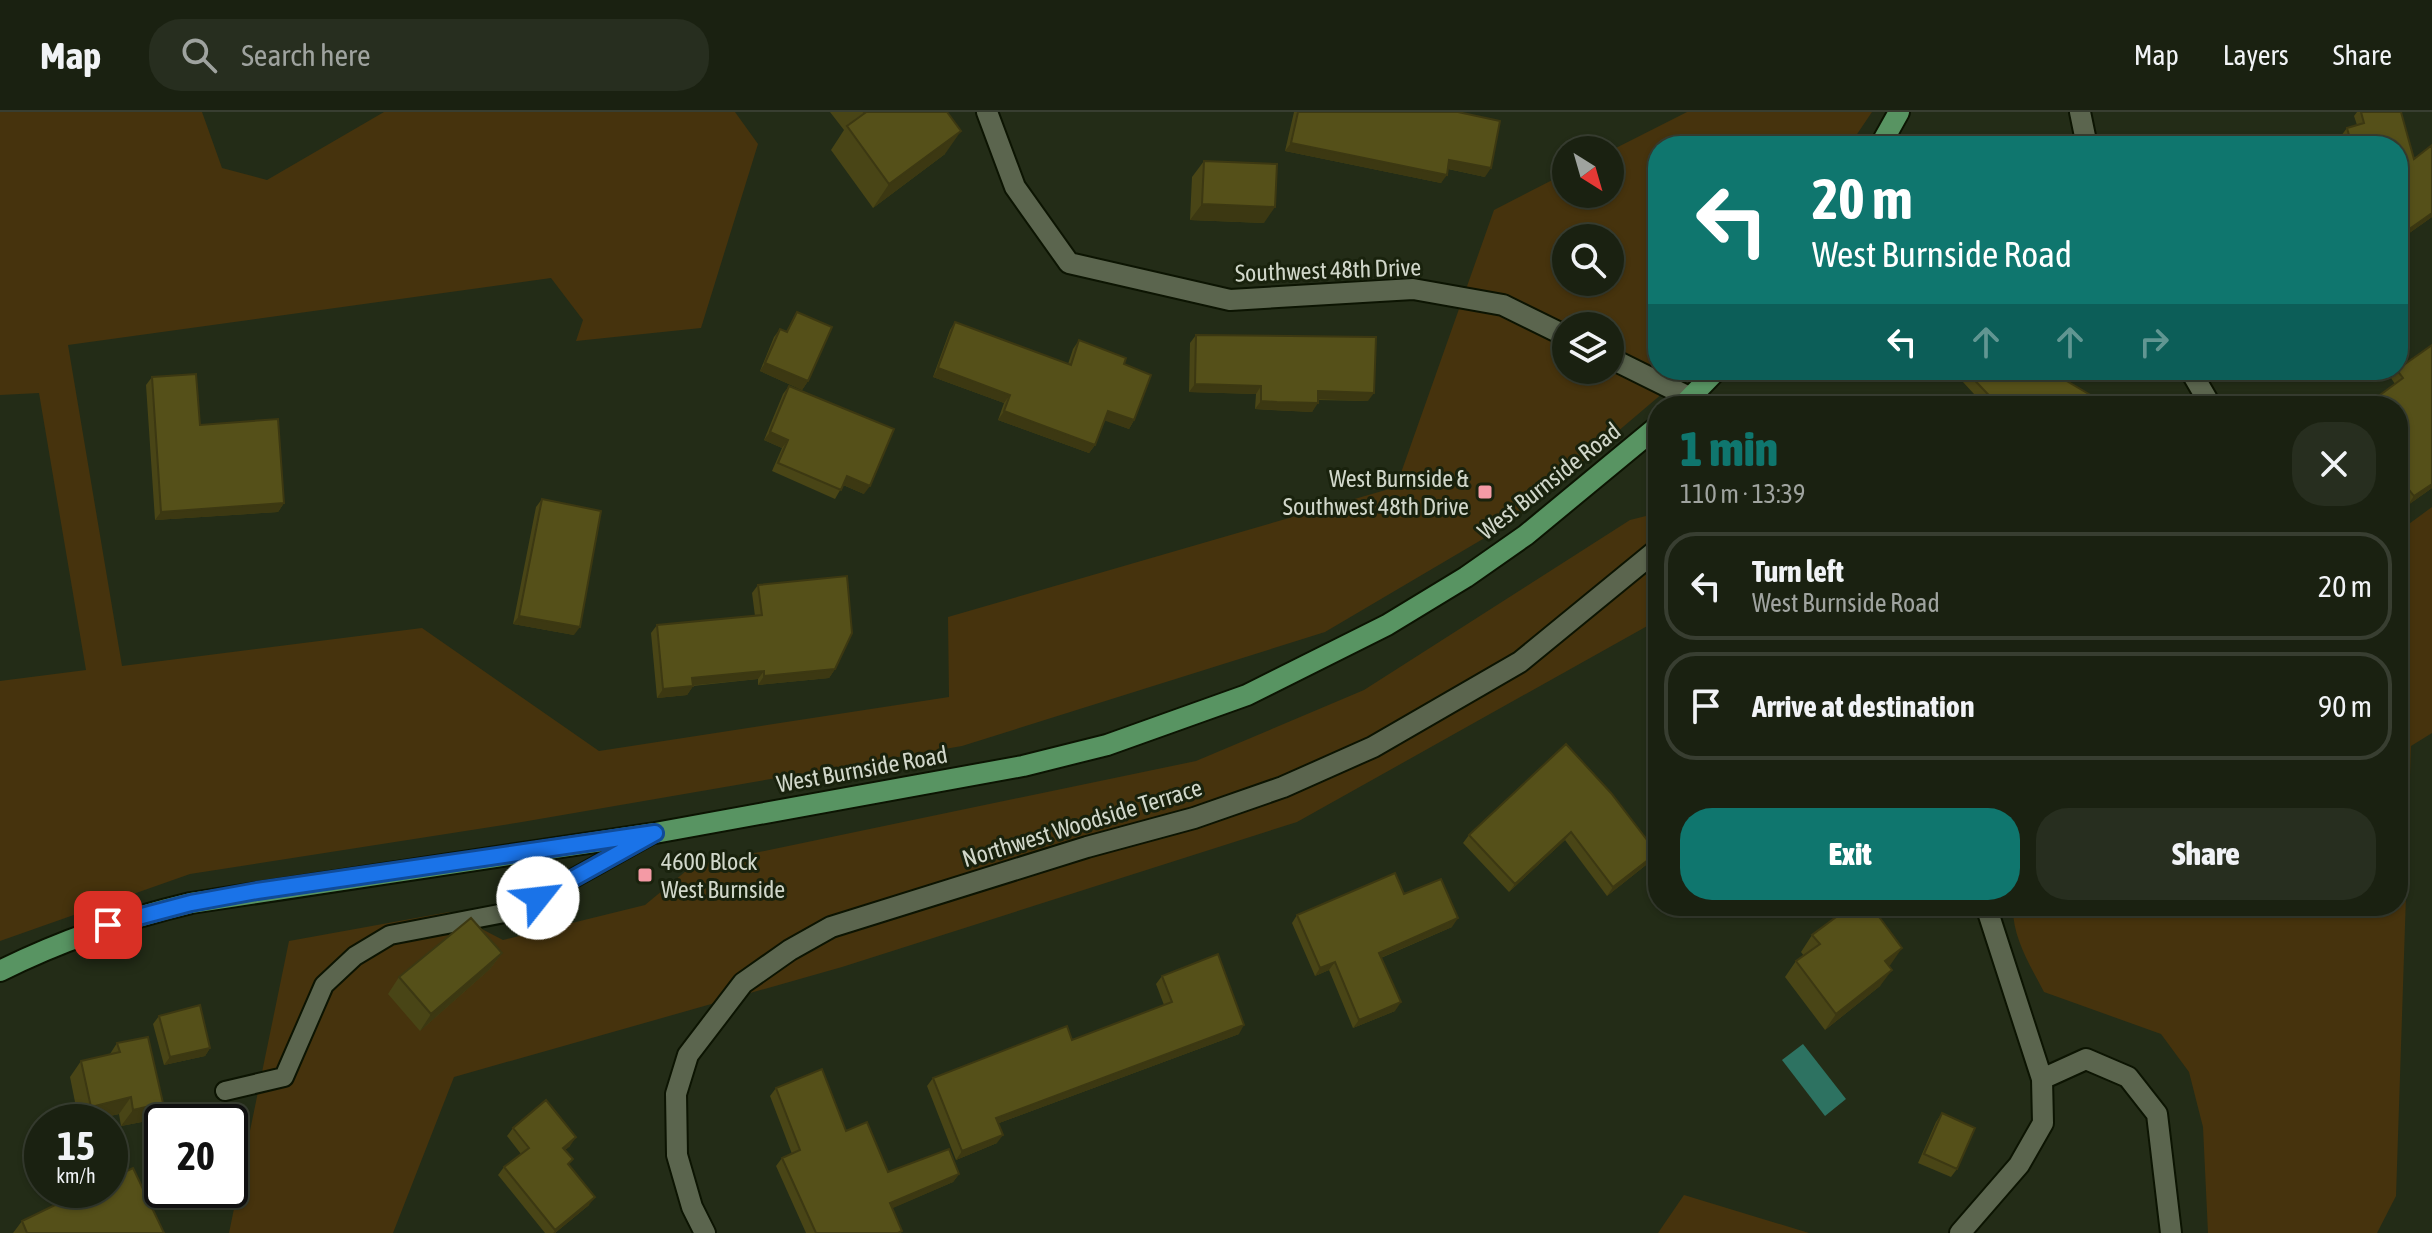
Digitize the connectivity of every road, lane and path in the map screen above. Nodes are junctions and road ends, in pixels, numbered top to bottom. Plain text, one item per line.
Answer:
1 (987, 112) edge
2 (1899, 112) edge
3 (2080, 112) edge
4 (1886, 136) edge
5 (2085, 136) edge
6 (1552, 329) edge
7 (1624, 366) edge
8 (1648, 379) edge
9 (1651, 380) edge
10 (1680, 396) edge
11 (1648, 434) edge
12 (1648, 557) edge
13 (655, 833) junction
14 (1989, 916) edge
15 (0, 971) edge
16 (2042, 1079) junction
17 (225, 1091) dead end
18 (705, 1233) edge
19 (1960, 1233) edge
20 (2171, 1233) edge

1 - 6 street, Southwest 48th Drive
2 - 4 main road
3 - 5 street
7 - 8 street
9 - 10 street
11 - 13 main road, West Burnside Road
12 - 18 street, Northwest Woodside Terrace
13 - 15 main road, West Burnside Road
13 - 17 lane
14 - 16 street
16 - 19 street
16 - 20 street

